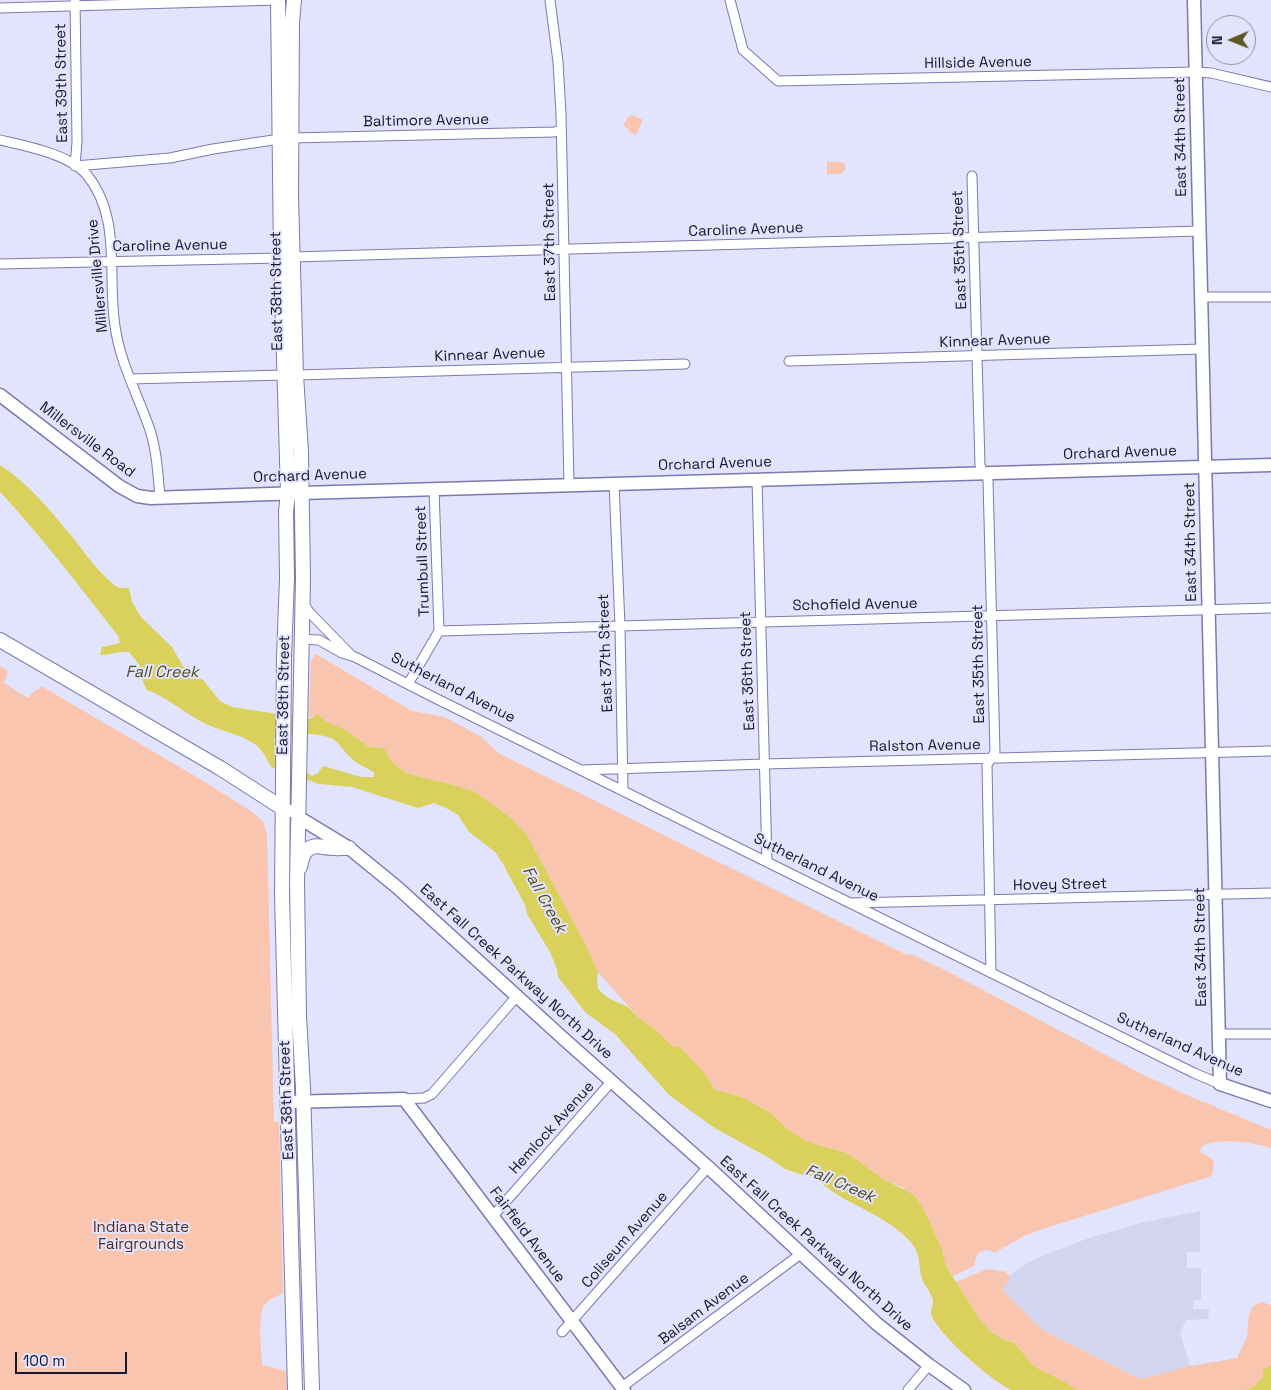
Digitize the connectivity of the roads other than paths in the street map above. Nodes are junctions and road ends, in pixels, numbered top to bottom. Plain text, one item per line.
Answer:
1 (278, 0) edge
2 (294, 0) edge
3 (550, 0) edge
4 (730, 0) edge
5 (1194, 0) edge
6 (75, 3) edge
7 (0, 8) edge
8 (1196, 72) junction
9 (1271, 87) edge
10 (561, 130) junction
11 (286, 138) junction
12 (0, 140) edge
13 (75, 166) junction
14 (972, 176) dead end
15 (1200, 231) junction
16 (974, 238) junction
17 (564, 250) junction
18 (287, 257) junction
19 (112, 261) junction
20 (0, 264) edge
21 (1271, 296) edge
22 (1201, 297) junction
23 (1202, 349) junction
24 (977, 355) junction
25 (789, 360) dead end
26 (684, 364) dead end
27 (567, 367) junction
28 (290, 375) junction
29 (130, 379) junction
30 (0, 395) edge
31 (1271, 465) edge
32 (1206, 467) junction
33 (984, 473) junction
34 (757, 479) junction
35 (614, 483) junction
36 (569, 485) junction
37 (434, 489) junction
38 (295, 493) junction
39 (160, 498) junction
40 (302, 602) junction
41 (1271, 608) edge
42 (1209, 609) junction
43 (992, 615) junction
44 (761, 621) junction
45 (620, 626) junction
46 (439, 630) junction
47 (301, 639) junction
48 (0, 640) edge
49 (351, 655) junction
50 (408, 684) junction
51 (1271, 751) edge
52 (1212, 752) junction
53 (992, 758) junction
54 (764, 764) junction
55 (623, 768) junction
56 (580, 770) junction
57 (623, 791) junction
58 (283, 808) junction
59 (298, 817) junction
60 (349, 848) junction
61 (768, 862) junction
62 (297, 882) junction
63 (1271, 893) edge
64 (1216, 894) junction
65 (989, 900) junction
66 (850, 903) junction
67 (991, 973) junction
68 (517, 996) junction
69 (1219, 1034) junction
70 (1271, 1034) edge
71 (612, 1081) junction
72 (1220, 1084) junction
73 (404, 1100) junction
74 (1271, 1101) edge
75 (287, 1102) junction
76 (304, 1102) junction
77 (708, 1167) junction
78 (492, 1216) junction
79 (802, 1253) junction
80 (572, 1320) junction
81 (562, 1332) dead end
82 (294, 1336) junction
83 (310, 1336) junction
84 (929, 1366) junction
85 (623, 1389) edge
86 (295, 1390) edge
87 (312, 1390) edge
88 (908, 1390) edge
89 (964, 1390) edge

1 - 6 street
1 - 11 main road, East 38th Street
2 - 11 main road, East 38th Street
3 - 10 street, East 37th Street
4 - 8 street, Hillside Avenue
5 - 8 main road, East 34th Street
6 - 7 street
6 - 13 street, East 39th Street
8 - 9 street
8 - 15 main road, East 34th Street
10 - 11 street, Baltimore Avenue
10 - 17 street, East 37th Street
11 - 13 street, Baltimore Avenue
11 - 18 main road, East 38th Street
12 - 13 street, Millersville Drive
13 - 19 street, Millersville Drive
14 - 16 street, East 35th Street
15 - 16 street, Caroline Avenue
15 - 22 main road, East 34th Street
16 - 17 street, Caroline Avenue
16 - 24 street, East 35th Street
17 - 18 street, Caroline Avenue
17 - 27 street, East 37th Street
18 - 19 street, Caroline Avenue
18 - 28 main road, East 38th Street
19 - 20 street, Caroline Avenue
19 - 29 street, Millersville Drive
21 - 22 street
22 - 23 main road, East 34th Street
23 - 24 street, Kinnear Avenue
23 - 32 main road, East 34th Street
24 - 25 street, Kinnear Avenue
24 - 33 street, East 35th Street
26 - 27 street, Kinnear Avenue
27 - 28 street, Kinnear Avenue
27 - 36 street, East 37th Street
28 - 29 street, Kinnear Avenue
28 - 38 main road, East 38th Street
29 - 39 street, Millersville Drive
30 - 39 main road, Millersville Road
31 - 32 main road, Orchard Avenue
32 - 33 main road, Orchard Avenue
32 - 42 main road, East 34th Street
33 - 34 main road, Orchard Avenue
33 - 43 street, East 35th Street
34 - 35 main road, Orchard Avenue
34 - 44 street, East 36th Street
35 - 36 main road, Orchard Avenue
35 - 45 street, East 37th Street
36 - 37 main road, Orchard Avenue
37 - 38 main road, Orchard Avenue
37 - 46 street, Trumbull Street
38 - 39 main road, Orchard Avenue
38 - 40 main road, East 38th Street
38 - 58 main road, East 38th Street
40 - 47 main road, East 38th Street
40 - 49 street, Sutherland Avenue
41 - 42 street, Schofield Avenue
42 - 43 street, Schofield Avenue
42 - 52 main road, East 34th Street
43 - 44 street, Schofield Avenue
43 - 53 street, East 35th Street
44 - 45 street, Schofield Avenue
44 - 54 street, East 36th Street
45 - 46 street, Schofield Avenue
45 - 55 street, East 37th Street
46 - 50 street, Trumbull Street
47 - 49 street, Sutherland Avenue
47 - 59 main road, East 38th Street
48 - 58 main road, East Fall Creek Parkway North Drive
49 - 50 street, Sutherland Avenue
50 - 56 street, Sutherland Avenue
51 - 52 street, Ralston Avenue
52 - 53 street, Ralston Avenue
52 - 64 main road, East 34th Street
53 - 54 street, Ralston Avenue
53 - 65 street, East 35th Street
54 - 55 street, Ralston Avenue
54 - 61 street, East 36th Street
55 - 56 street, Ralston Avenue
55 - 57 street, East 37th Street
56 - 57 street, Sutherland Avenue
57 - 61 street, Sutherland Avenue
58 - 59 main road, East Fall Creek Parkway North Drive
58 - 75 main road, East 38th Street
59 - 60 main road, East Fall Creek Parkway North Drive
59 - 62 main road, East 38th Street
60 - 62 main road
60 - 68 main road, East Fall Creek Parkway North Drive
61 - 66 street, Sutherland Avenue
62 - 76 main road, East 38th Street
63 - 64 street, Hovey Street
64 - 65 street, Hovey Street
64 - 69 main road, East 34th Street
65 - 66 street, Hovey Street
65 - 67 street, East 35th Street
66 - 67 street, Sutherland Avenue
67 - 72 street, Sutherland Avenue
68 - 71 main road, East Fall Creek Parkway North Drive
68 - 73 street
69 - 70 street
69 - 72 main road, East 34th Street
71 - 77 main road, East Fall Creek Parkway North Drive
71 - 78 street, Hemlock Avenue
72 - 74 main road, Sutherland Avenue
73 - 76 main road
73 - 78 main road, Fairfield Avenue
75 - 76 main road
75 - 82 main road, East 38th Street
76 - 83 main road, East 38th Street
77 - 79 main road, East Fall Creek Parkway North Drive
77 - 80 street, Coliseum Avenue
78 - 80 main road, Fairfield Avenue
79 - 84 main road, East Fall Creek Parkway North Drive
79 - 85 street, Balsam Avenue
80 - 81 street, Coliseum Avenue
80 - 85 main road, Fairfield Avenue
82 - 83 street
82 - 86 main road, East 38th Street
83 - 87 main road, East 38th Street
84 - 88 street
84 - 89 main road, East Fall Creek Parkway North Drive

